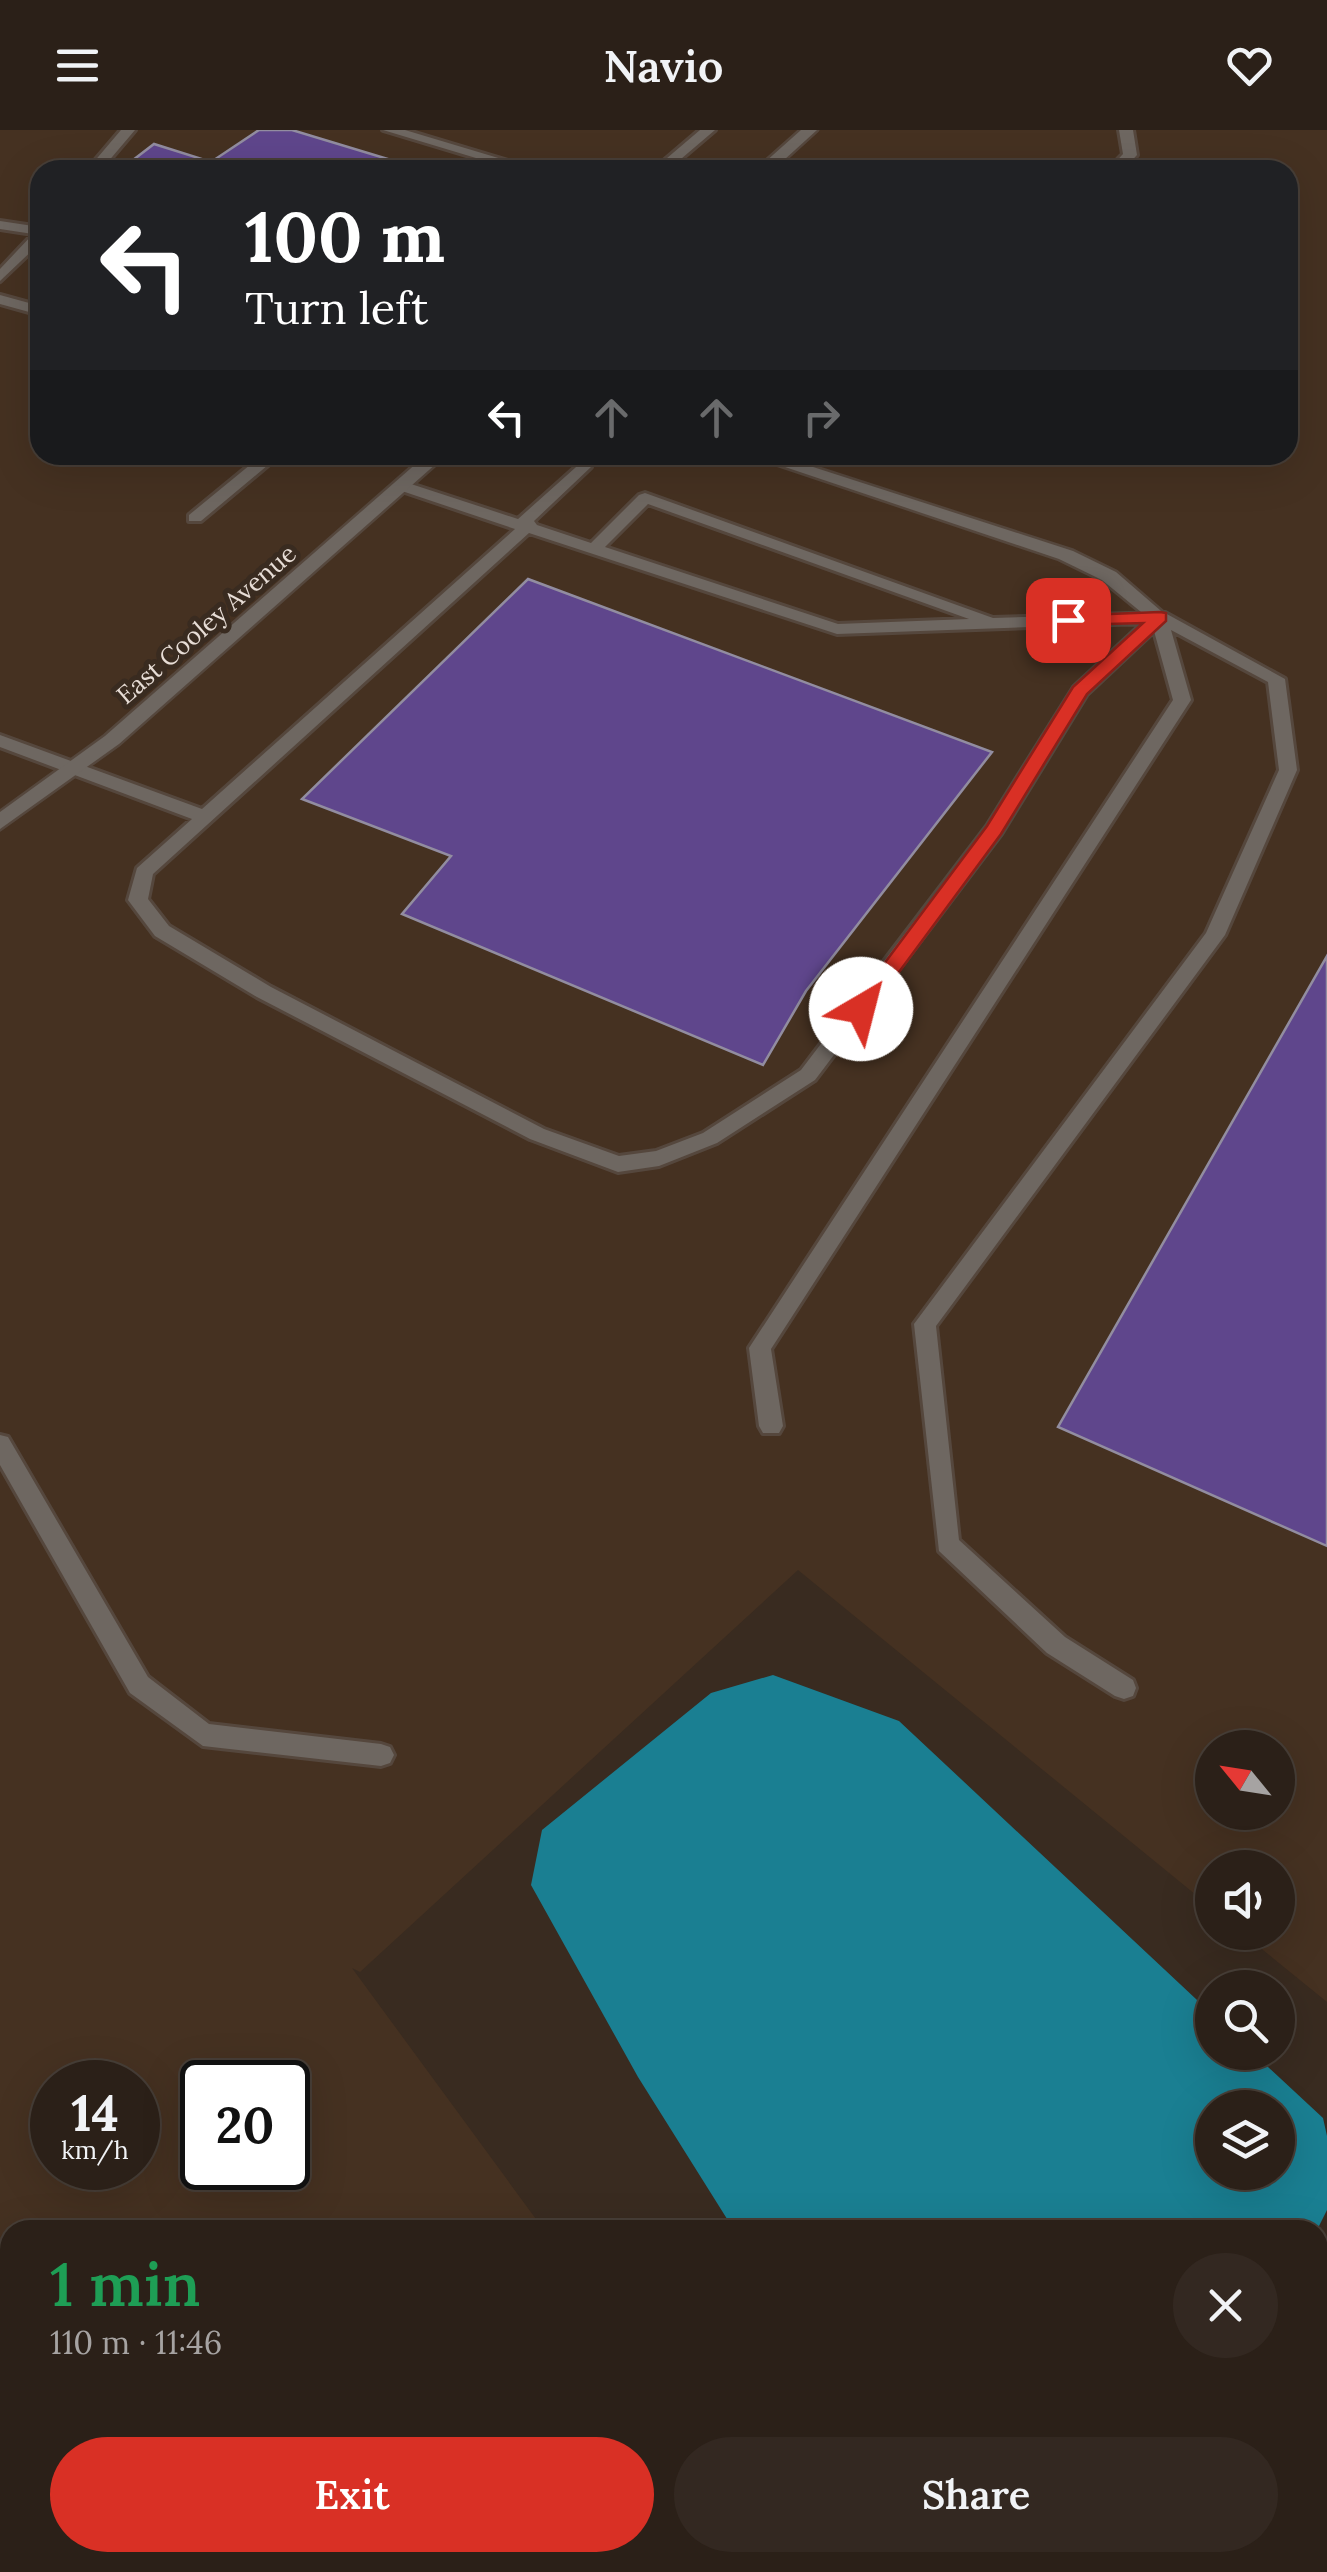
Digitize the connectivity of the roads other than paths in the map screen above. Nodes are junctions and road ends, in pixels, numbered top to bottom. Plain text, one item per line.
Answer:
1 (128, 130) edge
2 (390, 130) edge
3 (708, 130) edge
4 (810, 130) edge
5 (1126, 130) edge
6 (102, 160) edge
7 (496, 160) edge
8 (672, 160) edge
9 (776, 160) edge
10 (1125, 160) edge
11 (0, 225) edge
12 (30, 231) edge
13 (30, 244) edge
14 (0, 277) edge
15 (0, 298) edge
16 (30, 308) edge
17 (260, 465) edge
18 (419, 465) edge
19 (585, 465) edge
20 (789, 465) edge
21 (402, 486) junction
22 (195, 518) dead end
23 (526, 524) junction
24 (595, 548) junction
25 (1160, 617) junction
26 (996, 622) junction
27 (0, 741) edge
28 (74, 769) junction
29 (206, 817) junction
30 (0, 822) edge
31 (771, 1426) dead end
32 (0, 1444) edge
33 (1124, 1688) dead end
34 (381, 1755) dead end

1 - 6 lane
2 - 7 lane
3 - 8 lane
4 - 9 street
5 - 10 lane
11 - 12 lane
13 - 14 lane
15 - 16 lane
17 - 22 lane
18 - 21 street, East Cooley Avenue
19 - 23 lane
20 - 25 street
21 - 23 lane
21 - 28 street, East Cooley Avenue
23 - 24 lane
23 - 29 lane
24 - 26 lane
24 - 26 lane
25 - 26 lane
25 - 29 lane
25 - 31 lane
25 - 33 lane
27 - 28 lane
28 - 29 lane
28 - 30 street, East Cooley Avenue
32 - 34 lane

